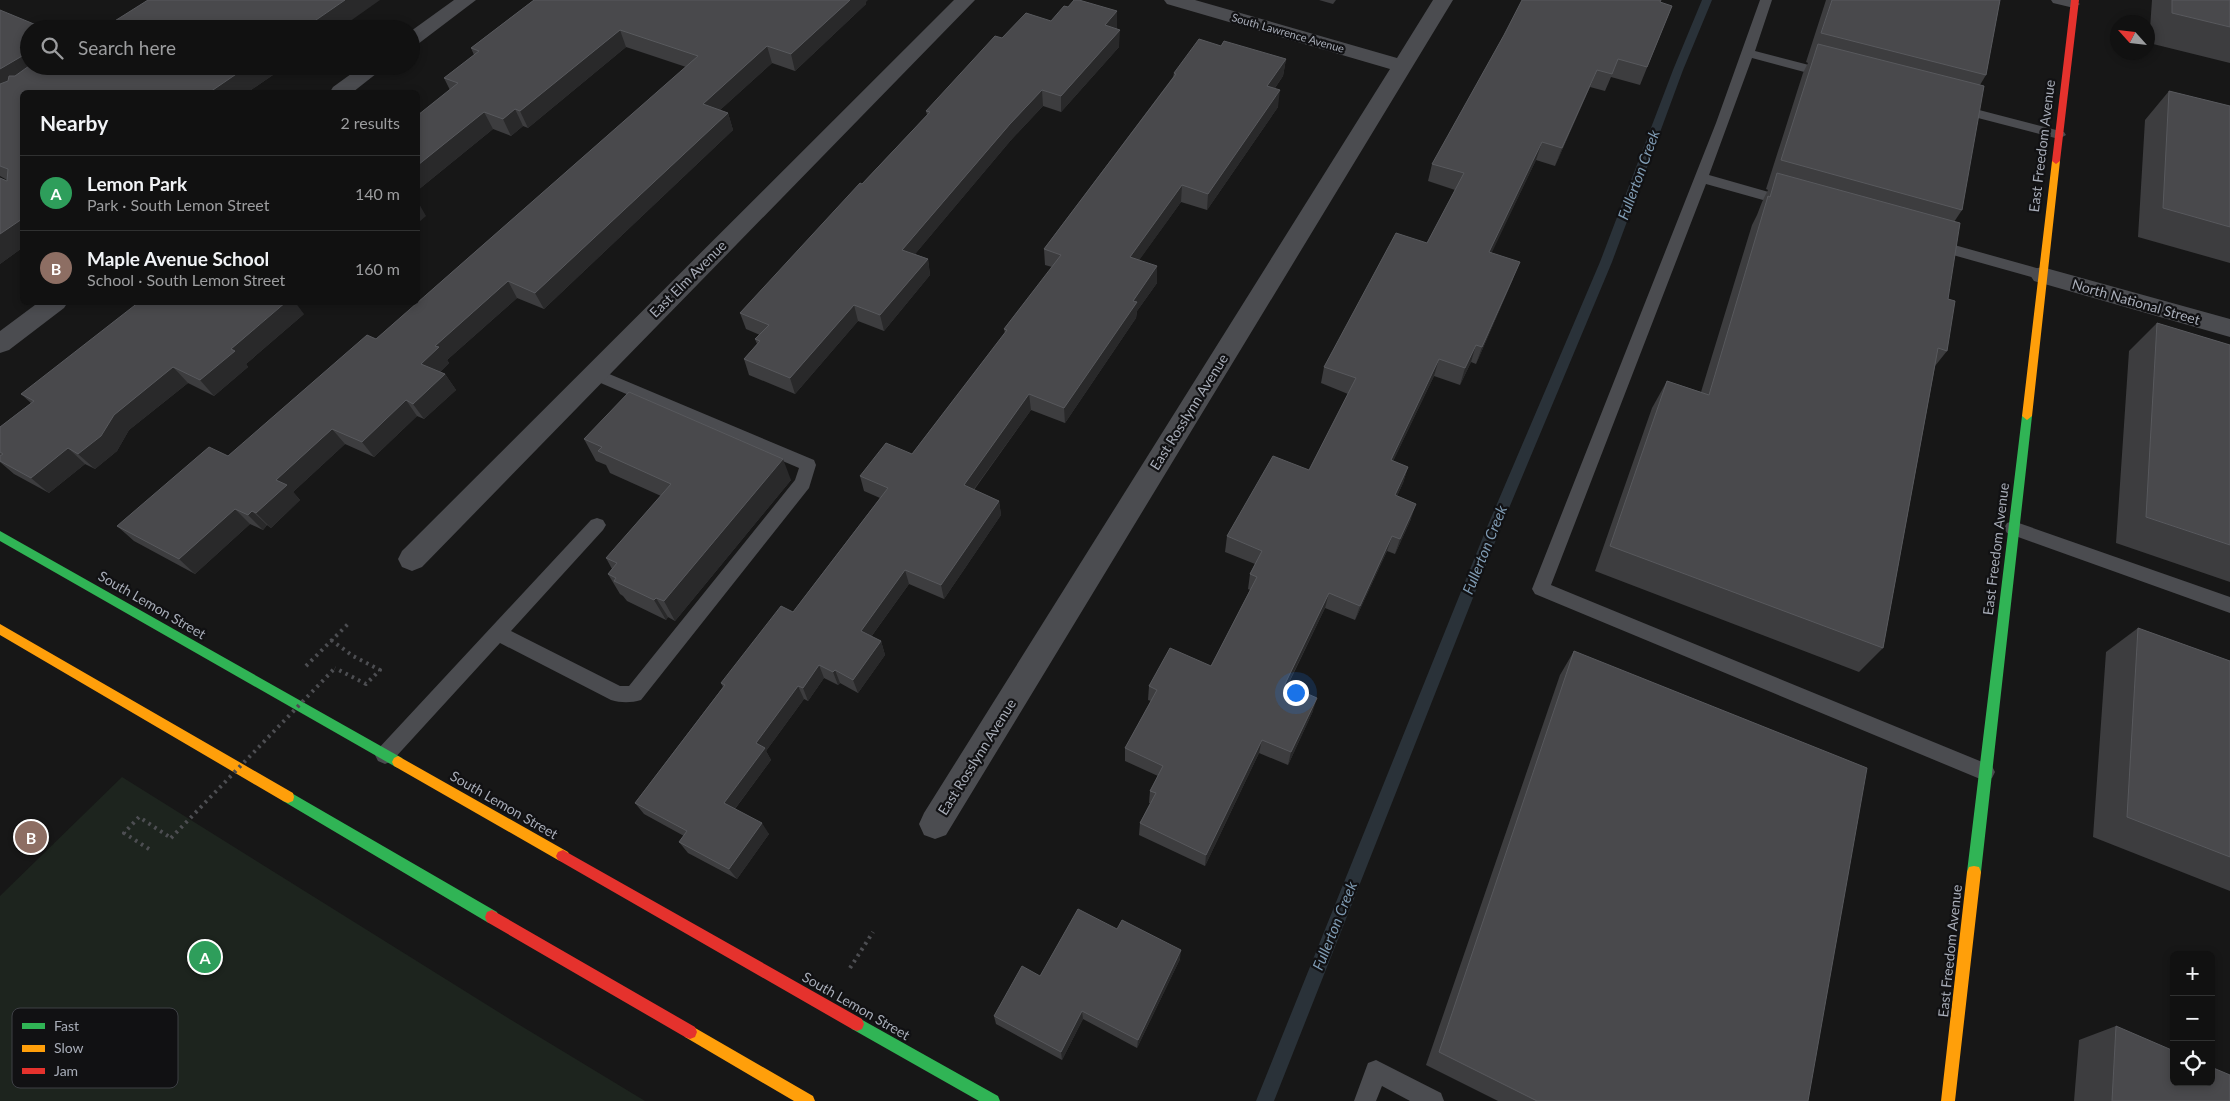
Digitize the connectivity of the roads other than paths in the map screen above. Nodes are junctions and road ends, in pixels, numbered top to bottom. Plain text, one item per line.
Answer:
1 (466, 0) edge
2 (965, 0) edge
3 (1174, 0) edge
4 (1442, 0) edge
5 (1766, 0) edge
6 (2057, 0) edge
7 (2074, 2) edge
8 (420, 33) edge
9 (1748, 53) junction
10 (1403, 66) junction
11 (364, 75) edge
12 (1842, 78) edge
13 (343, 90) edge
14 (1946, 105) edge
15 (2059, 135) junction
16 (1702, 178) junction
17 (1806, 207) edge
18 (1920, 240) edge
19 (2042, 275) junction
20 (52, 305) edge
21 (2230, 328) edge
22 (0, 344) edge
23 (595, 374) junction
24 (597, 525) dead end
25 (2013, 528) junction
26 (0, 536) edge
27 (412, 559) dead end
28 (2230, 605) edge
29 (0, 629) edge
30 (498, 633) junction
31 (384, 755) junction
32 (1985, 772) junction
33 (936, 824) dead end
34 (808, 1101) edge
35 (993, 1101) edge
36 (1366, 1101) edge
37 (1433, 1101) edge
38 (1948, 1101) edge

1 - 8 street
2 - 23 street, East Elm Avenue
3 - 10 street, South Lawrence Avenue
4 - 10 street, East Rosslynn Avenue
5 - 9 lane
6 - 7 lane
7 - 15 street, East Freedom Avenue
9 - 12 lane
9 - 16 lane
10 - 33 street, East Rosslynn Avenue
11 - 13 street
14 - 15 lane
15 - 19 street, East Freedom Avenue
16 - 17 lane
16 - 32 lane
18 - 19 lane
19 - 21 street, North National Street
19 - 25 street, East Freedom Avenue
20 - 22 street
23 - 27 street, East Elm Avenue
23 - 30 lane
24 - 30 lane
25 - 28 lane
25 - 32 street, East Freedom Avenue
26 - 31 street, South Lemon Street
29 - 34 street
30 - 31 lane
31 - 35 street, South Lemon Street
32 - 38 street, East Freedom Avenue
36 - 37 lane

